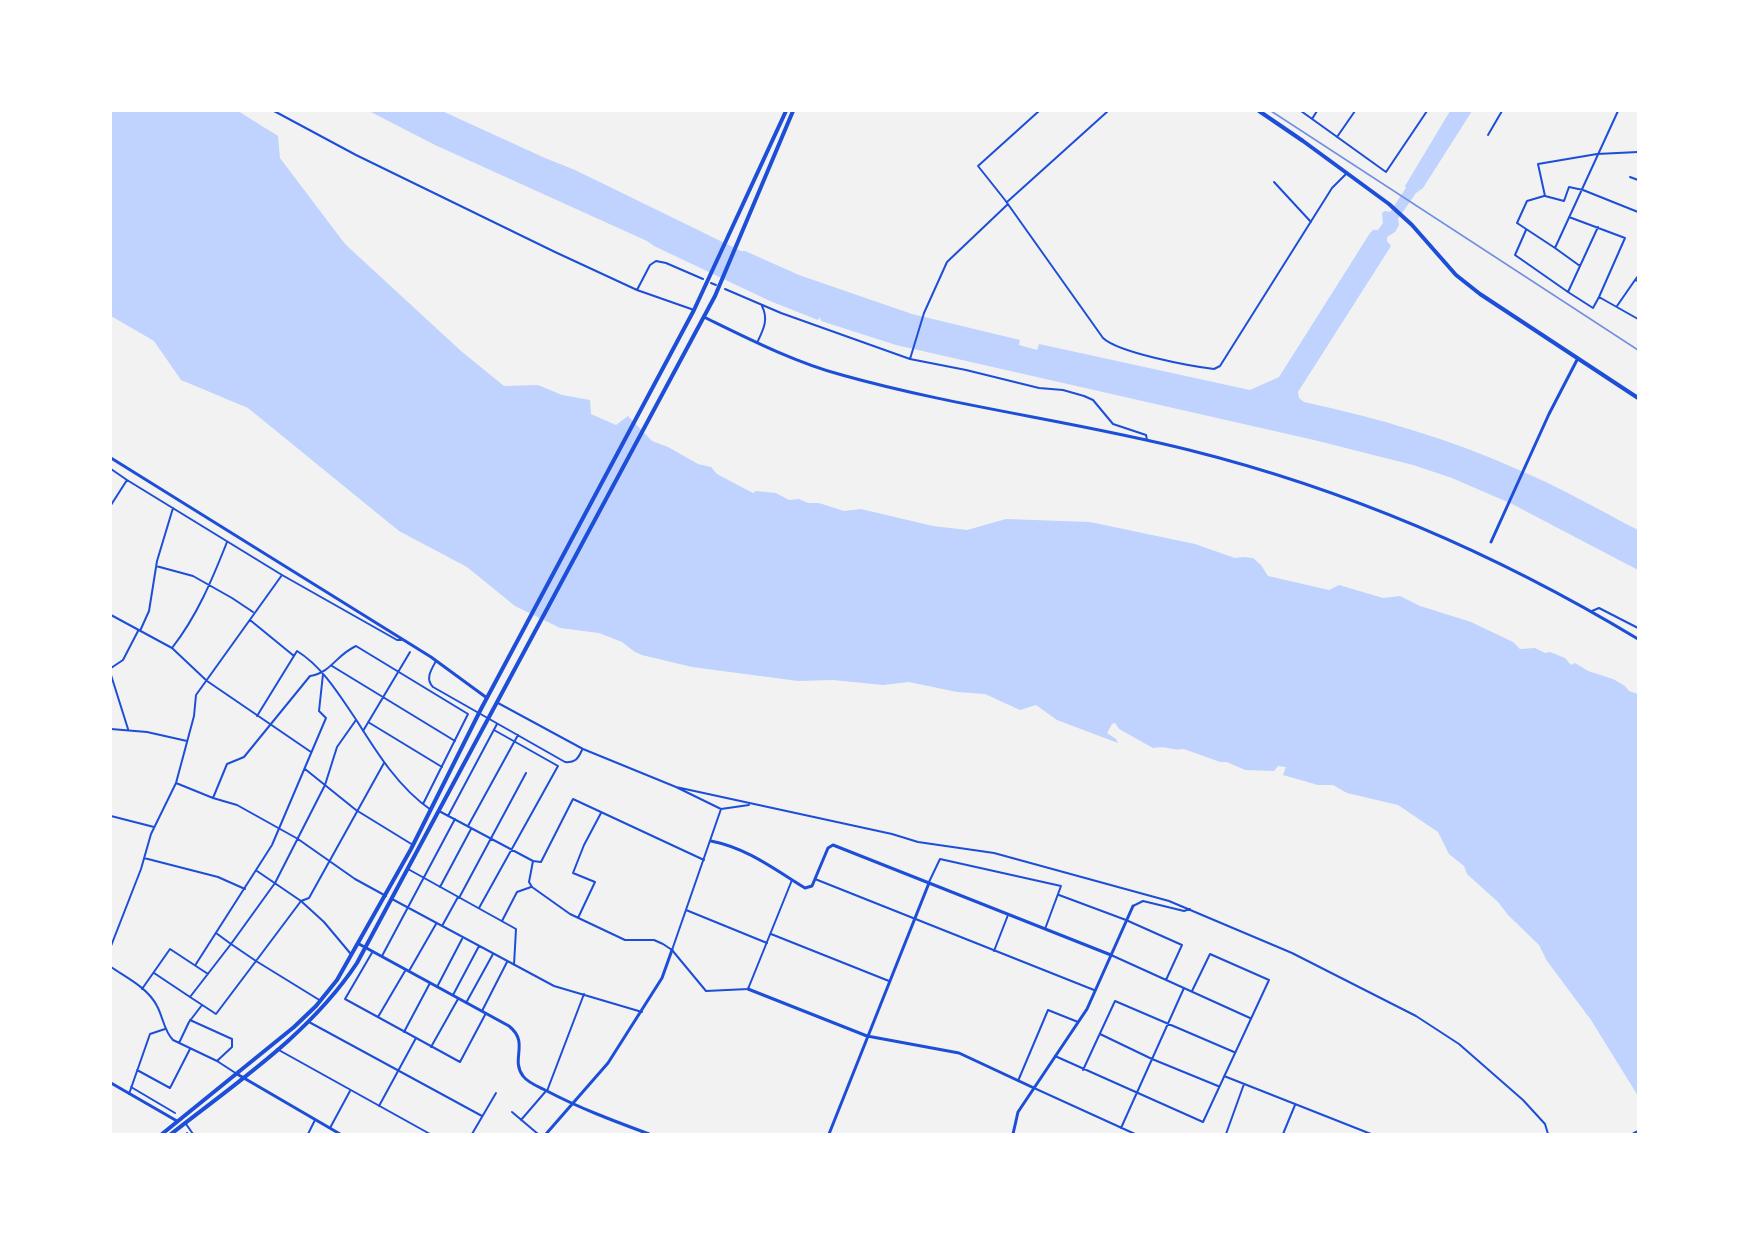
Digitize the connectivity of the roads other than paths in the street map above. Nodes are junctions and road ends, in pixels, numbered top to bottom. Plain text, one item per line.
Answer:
1 (274, 111) edge
2 (786, 111) edge
3 (793, 111) edge
4 (1039, 111) edge
5 (1108, 111) edge
6 (1259, 111) edge
7 (1301, 111) edge
8 (1317, 111) edge
9 (1355, 111) edge
10 (1502, 111) edge
11 (1618, 111) edge
12 (1425, 112) edge
13 (1312, 119) junction
14 (1488, 135) dead end
15 (1338, 138) junction
16 (1638, 152) edge
17 (1597, 154) junction
18 (1348, 173) junction
19 (1630, 177) dead end
20 (1638, 180) edge
21 (1274, 182) dead end
22 (1583, 190) junction
23 (1545, 196) junction
24 (1007, 203) junction
25 (1638, 212) edge
26 (1569, 217) junction
27 (1311, 222) junction
28 (1598, 227) junction
29 (1526, 230) junction
30 (1555, 248) junction
31 (1580, 266) junction
32 (1638, 276) edge
33 (703, 279) dead end
34 (1637, 280) edge
35 (711, 283) dead end
36 (716, 285) dead end
37 (725, 289) dead end
38 (637, 290) junction
39 (1568, 292) junction
40 (1599, 297) junction
41 (762, 306) junction
42 (1617, 306) junction
43 (694, 310) junction
44 (704, 317) junction
45 (1638, 319) edge
46 (757, 343) junction
47 (1578, 358) junction
48 (910, 359) junction
49 (1638, 398) edge
50 (1147, 440) junction
51 (111, 458) edge
52 (111, 469) edge
53 (126, 480) junction
54 (111, 505) edge
55 (173, 508) junction
56 (228, 541) junction
57 (1491, 542) dead end
58 (156, 566) junction
59 (282, 575) junction
60 (210, 586) junction
61 (1592, 611) junction
62 (254, 613) junction
63 (111, 615) edge
64 (249, 620) junction
65 (1638, 628) edge
66 (139, 631) junction
67 (1638, 639) edge
68 (404, 640) junction
69 (172, 648) junction
70 (410, 652) dead end
71 (294, 656) junction
72 (436, 662) junction
73 (331, 665) junction
74 (111, 668) edge
75 (398, 672) junction
76 (322, 674) junction
77 (111, 675) edge
78 (207, 681) junction
79 (383, 698) junction
80 (487, 698) junction
81 (498, 703) junction
82 (471, 709) junction
83 (468, 714) junction
84 (257, 716) junction
85 (356, 720) junction
86 (368, 722) junction
87 (269, 724) junction
88 (498, 724) junction
89 (111, 729) edge
90 (128, 729) junction
91 (494, 730) junction
92 (363, 731) junction
93 (518, 735) junction
94 (187, 741) junction
95 (455, 741) junction
96 (515, 741) junction
97 (583, 749) junction
98 (311, 752) junction
99 (384, 763) junction
100 (441, 767) junction
101 (304, 769) junction
102 (526, 773) dead end
103 (176, 783) junction
104 (325, 785) junction
105 (675, 787) junction
106 (213, 798) junction
107 (423, 804) junction
108 (750, 805) junction
109 (721, 809) junction
110 (356, 810) junction
111 (431, 810) junction
112 (439, 811) junction
113 (602, 812) junction
114 (111, 816) edge
115 (448, 816) junction
116 (455, 819) junction
117 (154, 827) junction
118 (470, 827) junction
119 (279, 830) junction
120 (490, 838) junction
121 (298, 839) junction
122 (711, 841) junction
123 (413, 845) junction
124 (512, 850) junction
125 (144, 858) junction
126 (329, 860) junction
127 (704, 860) junction
128 (533, 861) junction
129 (408, 869) junction
130 (257, 871) junction
131 (424, 878) junction
132 (815, 879) junction
133 (792, 880) junction
134 (275, 883) junction
135 (929, 883) junction
136 (440, 887) junction
137 (532, 887) junction
138 (245, 889) junction
139 (1058, 895) junction
140 (386, 896) junction
141 (458, 897) junction
142 (392, 899) junction
143 (301, 901) junction
144 (1133, 906) joint
145 (408, 908) junction
146 (479, 909) junction
147 (1190, 909) junction
148 (686, 910) junction
149 (1008, 915) junction
150 (578, 918) junction
151 (915, 918) junction
152 (1126, 920) junction
153 (502, 921) junction
154 (436, 923) junction
155 (442, 926) junction
156 (1045, 929) junction
157 (215, 933) junction
158 (771, 934) junction
159 (463, 938) junction
160 (767, 943) junction
161 (231, 944) junction
162 (359, 944) junction
163 (111, 946) edge
164 (479, 946) junction
165 (365, 948) junction
166 (672, 950) junction
167 (373, 951) junction
168 (994, 951) junction
169 (493, 954) junction
170 (1111, 955) junction
171 (352, 956) junction
172 (382, 956) junction
173 (256, 962) junction
174 (507, 962) junction
175 (196, 964) junction
176 (514, 965) junction
177 (111, 967) edge
178 (408, 970) junction
179 (154, 973) junction
180 (208, 974) junction
181 (1166, 980) junction
182 (889, 981) junction
183 (430, 983) junction
184 (437, 987) junction
185 (1184, 988) junction
186 (142, 989) junction
187 (748, 989) junction
188 (1096, 990) junction
189 (1192, 992) junction
190 (584, 994) junction
191 (453, 995) junction
192 (190, 997) junction
193 (459, 998) junction
194 (321, 1001) junction
195 (466, 1003) junction
196 (202, 1005) junction
197 (482, 1011) junction
198 (642, 1012) junction
199 (486, 1013) junction
200 (378, 1017) junction
201 (1250, 1018) junction
202 (190, 1020) junction
203 (309, 1022) junction
204 (1078, 1022) junction
205 (1168, 1023) junction
206 (165, 1029) junction
207 (404, 1032) junction
208 (1100, 1034) junction
209 (867, 1036) junction
210 (416, 1038) junction
211 (179, 1043) junction
212 (431, 1047) junction
213 (190, 1049) junction
214 (277, 1049) junction
215 (1234, 1052) junction
216 (1055, 1056) junction
217 (1152, 1059) junction
218 (217, 1061) junction
219 (137, 1070) junction
220 (1083, 1070) junction
221 (399, 1072) junction
222 (237, 1074) junction
223 (243, 1077) junction
224 (1224, 1077) junction
225 (1018, 1081) junction
226 (111, 1083) edge
227 (1244, 1084) junction
228 (131, 1087) junction
229 (1219, 1087) junction
230 (1034, 1088) junction
231 (350, 1090) junction
232 (547, 1091) junction
233 (496, 1093) dead end
234 (1136, 1093) junction
235 (129, 1094) junction
236 (571, 1104) junction
237 (1295, 1105) junction
238 (379, 1106) junction
239 (512, 1112) dead end
240 (175, 1113) dead end
241 (482, 1116) junction
242 (315, 1120) junction
243 (521, 1120) junction
244 (178, 1122) junction
245 (185, 1123) junction
246 (330, 1128) junction
247 (1121, 1128) junction
248 (1638, 1132) edge
249 (162, 1134) edge
250 (171, 1134) edge
251 (193, 1134) edge
252 (308, 1134) edge
253 (340, 1134) edge
254 (430, 1134) edge
255 (472, 1134) edge
256 (538, 1134) edge
257 (546, 1134) edge
258 (649, 1134) edge
259 (829, 1134) edge
260 (1013, 1134) edge
261 (1135, 1134) edge
262 (1226, 1134) edge
263 (1283, 1134) edge
264 (1371, 1134) edge
265 (1548, 1134) edge
266 (1634, 1134) edge

1 - 38 street
2 - 43 main road
3 - 44 main road
4 - 24 street
5 - 24 street
6 - 18 main road
7 - 13 street
8 - 13 street
9 - 15 street
10 - 14 street
11 - 17 street
12 - 15 street
13 - 15 street
16 - 17 street
17 - 22 street
17 - 23 street
18 - 27 street
18 - 47 main road
19 - 20 street
21 - 27 street
22 - 23 street
22 - 25 street
22 - 26 street
23 - 29 street
24 - 27 street
24 - 48 street
26 - 28 street
26 - 30 street
28 - 31 street
28 - 40 street
29 - 30 street
29 - 39 street
30 - 31 street
31 - 39 street
32 - 34 street
33 - 38 street
34 - 42 street
35 - 36 street
37 - 41 street
38 - 43 street
39 - 40 street
40 - 42 street
41 - 46 street
41 - 48 street
42 - 45 street
43 - 80 main road
44 - 46 street
44 - 81 main road
46 - 50 street
47 - 49 main road
47 - 57 street
48 - 50 street
50 - 61 street
51 - 68 street
52 - 53 street
53 - 54 street
53 - 55 street
55 - 56 street
55 - 58 street
56 - 59 street
56 - 60 street
58 - 60 street
58 - 66 street
59 - 62 street
59 - 68 street
60 - 62 street
60 - 69 street
61 - 65 street
61 - 67 street
62 - 64 street
63 - 66 street
64 - 71 street
64 - 78 street
66 - 69 street
66 - 74 street
68 - 72 street
69 - 78 street
70 - 75 street
71 - 76 street
71 - 84 street
72 - 80 street
72 - 82 street
73 - 75 street
73 - 76 street
73 - 79 street
75 - 79 street
75 - 83 street
76 - 85 street
76 - 87 street
76 - 98 street
77 - 90 street
78 - 84 street
78 - 94 street
79 - 86 street
79 - 95 street
80 - 111 main road
81 - 97 street
81 - 112 main road
82 - 83 street
82 - 88 street
83 - 95 street
84 - 87 street
85 - 92 street
85 - 104 street
86 - 92 street
86 - 100 street
87 - 98 street
87 - 106 street
88 - 91 street
88 - 93 street
89 - 90 street
90 - 94 street
91 - 96 street
91 - 115 street
92 - 99 street
93 - 96 street
93 - 97 street
94 - 103 street
95 - 100 street
96 - 118 street
96 - 124 street
97 - 105 street
98 - 101 street
99 - 107 street
99 - 110 street
100 - 107 street
101 - 104 street
101 - 119 street
102 - 120 street
103 - 106 street
103 - 117 street
104 - 110 street
104 - 121 street
105 - 108 street
105 - 109 street
106 - 119 street
107 - 111 street
108 - 109 street
108 - 147 street
109 - 122 street
110 - 123 street
110 - 126 street
111 - 123 main road
112 - 115 street
112 - 129 main road
113 - 127 street
113 - 128 street
113 - 150 street
114 - 117 street
115 - 116 street
116 - 118 street
116 - 131 street
117 - 125 street
118 - 120 street
118 - 136 street
119 - 121 street
119 - 130 street
120 - 124 street
120 - 141 street
121 - 126 street
121 - 134 street
122 - 127 street
122 - 133 street
123 - 140 main road
124 - 128 street
124 - 146 street
125 - 138 street
125 - 163 street
126 - 140 street
126 - 143 street
127 - 148 street
128 - 137 street
129 - 131 street
129 - 142 main road
130 - 134 street
130 - 138 street
131 - 136 street
131 - 145 street
132 - 133 street
132 - 135 street
132 - 151 street
133 - 158 street
134 - 143 street
134 - 161 street
135 - 139 street
135 - 149 street
135 - 151 street
136 - 141 street
137 - 150 street
137 - 153 street
138 - 157 street
139 - 152 street
139 - 156 street
140 - 162 main road
141 - 146 street
141 - 155 street
142 - 145 street
142 - 165 main road
143 - 171 street
143 - 173 street
144 - 147 street
144 - 152 street
145 - 154 street
145 - 172 street
146 - 153 street
147 - 265 street
148 - 160 street
148 - 166 street
149 - 156 street
149 - 168 street
150 - 166 street
151 - 168 street
151 - 182 street
152 - 170 street
152 - 181 street
153 - 176 street
154 - 155 street
154 - 178 street
155 - 159 street
156 - 170 street
157 - 161 street
157 - 175 street
158 - 160 street
158 - 182 street
159 - 164 street
159 - 184 street
160 - 187 street
161 - 173 street
161 - 180 street
162 - 165 street
162 - 171 main road
164 - 169 street
164 - 191 street
165 - 167 street
165 - 203 main road
166 - 187 street
166 - 198 street
167 - 172 street
167 - 200 street
168 - 188 street
169 - 174 street
169 - 195 street
170 - 181 street
170 - 188 street
171 - 194 main road
172 - 178 street
173 - 194 street
173 - 196 street
174 - 176 street
174 - 197 street
175 - 179 street
175 - 180 street
176 - 190 street
177 - 186 street
178 - 183 street
178 - 200 street
179 - 186 street
179 - 192 street
180 - 192 street
181 - 185 street
182 - 209 street
183 - 184 street
183 - 207 street
184 - 191 street
185 - 189 street
185 - 205 street
186 - 206 street
187 - 209 street
188 - 204 street
189 - 201 street
189 - 201 street
190 - 198 street
190 - 232 street
191 - 193 street
192 - 196 street
193 - 195 street
193 - 212 street
194 - 222 main road
195 - 197 street
196 - 202 street
197 - 199 street
198 - 236 street
199 - 212 street
199 - 232 street
200 - 207 street
201 - 215 street
202 - 211 street
202 - 218 street
203 - 214 main road
203 - 221 street
204 - 216 street
204 - 225 street
205 - 208 street
205 - 215 street
205 - 217 street
206 - 211 street
206 - 219 street
207 - 210 street
208 - 217 street
208 - 220 street
209 - 225 street
209 - 259 street
210 - 212 street
210 - 221 street
211 - 213 street
213 - 218 street
213 - 219 street
214 - 223 main road
214 - 231 street
215 - 224 street
216 - 220 street
216 - 230 street
217 - 229 street
217 - 234 street
218 - 222 street
219 - 228 street
220 - 234 street
221 - 238 street
221 - 241 street
222 - 223 street
222 - 244 main road
223 - 242 street
223 - 245 main road
224 - 227 street
224 - 229 street
225 - 230 street
226 - 235 street
227 - 237 street
227 - 262 street
228 - 235 street
228 - 240 street
229 - 234 street
230 - 247 street
230 - 260 street
231 - 238 street
231 - 246 street
232 - 236 street
232 - 243 street
233 - 241 street
234 - 247 street
235 - 244 street
236 - 257 street
236 - 258 street
237 - 263 street
237 - 264 street
238 - 254 street
239 - 243 street
241 - 255 street
242 - 246 street
242 - 252 street
243 - 256 street
244 - 249 main road
245 - 250 main road
245 - 251 street
246 - 253 street
247 - 261 street
248 - 266 main road

